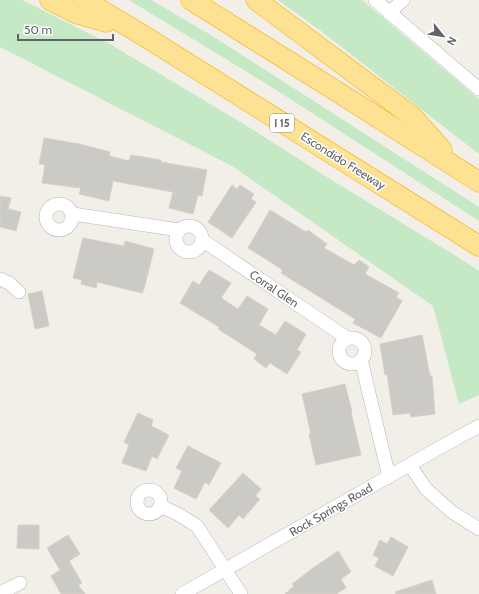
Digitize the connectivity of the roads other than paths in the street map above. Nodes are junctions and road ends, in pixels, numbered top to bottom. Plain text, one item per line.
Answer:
1 (50, 0) edge
2 (84, 0) edge
3 (191, 0) edge
4 (256, 0) edge
5 (375, 0) edge
6 (403, 0) edge
7 (389, 13) junction
8 (136, 31) junction
9 (478, 88) edge
10 (458, 168) junction
11 (479, 182) edge
12 (73, 214) dead end
13 (179, 230) junction
14 (202, 240) junction
15 (479, 246) edge
16 (0, 280) edge
17 (19, 292) dead end
18 (347, 338) junction
19 (361, 360) junction
20 (479, 426) edge
21 (410, 465) junction
22 (389, 477) junction
23 (160, 506) dead end
24 (479, 529) edge
25 (226, 569) junction
26 (20, 582) dead end
27 (0, 593) edge
28 (182, 594) edge
29 (240, 594) edge

1 - 8 highway
2 - 8 highway, Escondido Freeway / I 15
3 - 10 highway
4 - 10 highway
5 - 7 street
6 - 7 street
7 - 9 street
8 - 15 highway, Escondido Freeway / I 15
10 - 11 highway
12 - 13 street, Corral Glen
13 - 14 street, Corral Glen
13 - 14 street
14 - 18 street, Corral Glen
16 - 17 street
18 - 19 street, Corral Glen
18 - 19 street
19 - 22 street, Corral Glen
20 - 21 street, Rock Springs Road
21 - 22 street, Rock Springs Road
21 - 24 street
22 - 25 street, Rock Springs Road
23 - 25 street
25 - 28 street, Rock Springs Road
25 - 29 street
26 - 27 street

